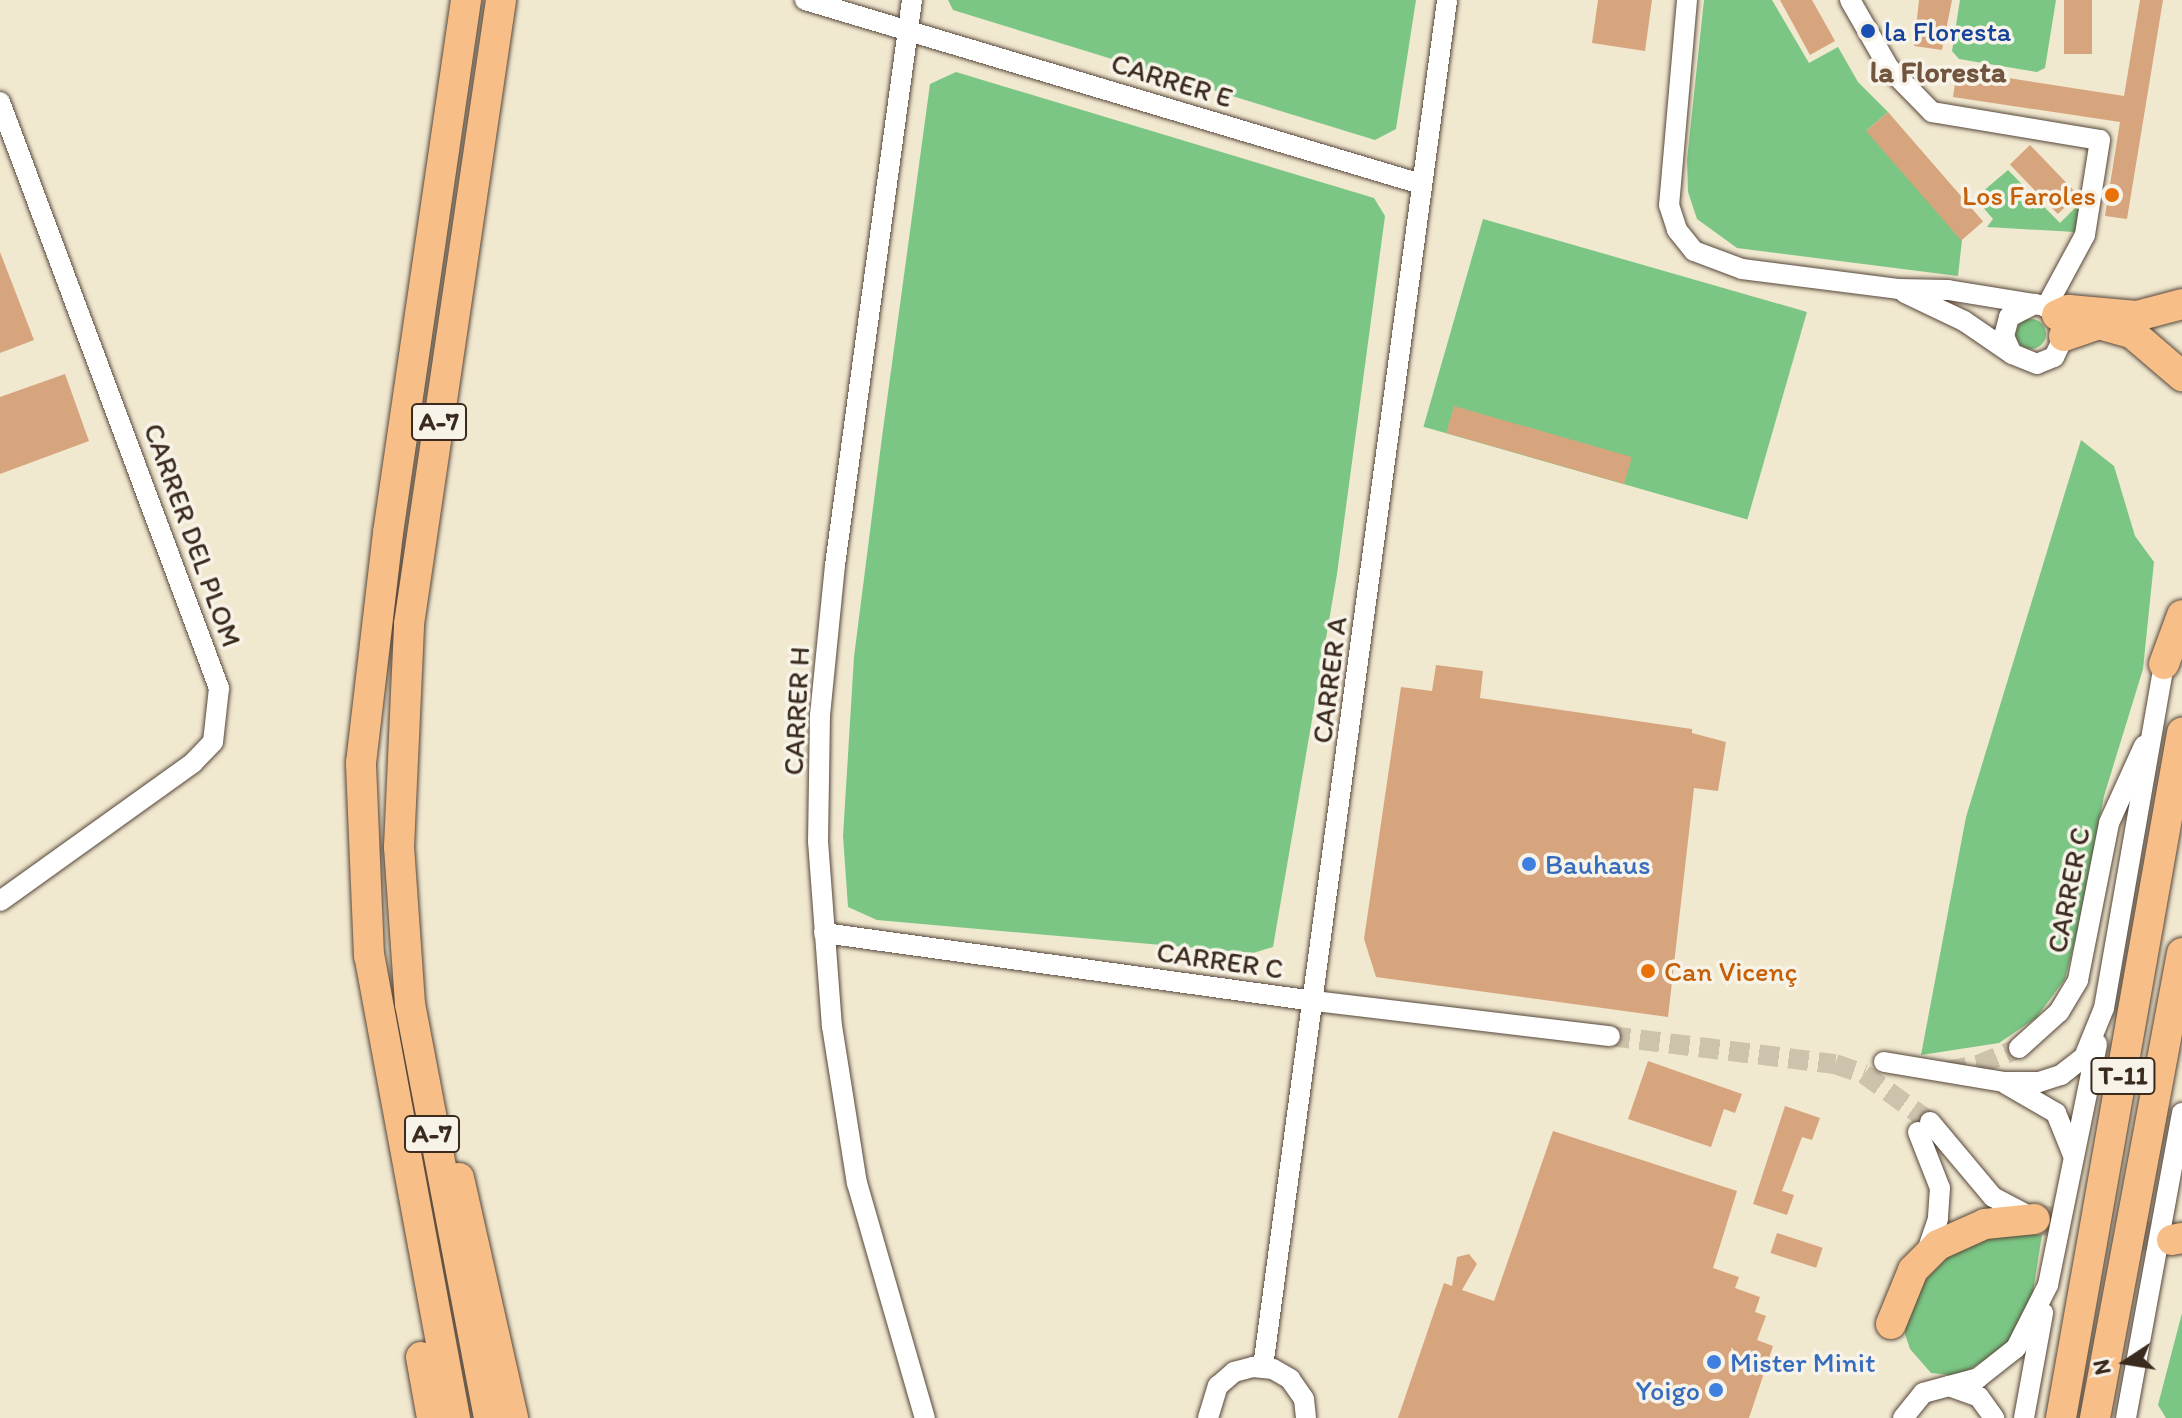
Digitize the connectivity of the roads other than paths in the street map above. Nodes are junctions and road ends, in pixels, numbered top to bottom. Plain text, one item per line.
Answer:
1 (466, 0) edge
2 (501, 0) edge
3 (805, 0) edge
4 (912, 0) edge
5 (1447, 0) edge
6 (1687, 0) edge
7 (1850, 0) edge
8 (908, 31) junction
9 (0, 102) edge
10 (1421, 184) junction
11 (1898, 289) junction
12 (2182, 304) edge
13 (2051, 315) junction
14 (2012, 354) junction
15 (2182, 376) edge
16 (2182, 615) edge
17 (2164, 664) joint
18 (2168, 731) edge
19 (399, 847) junction
20 (0, 901) edge
21 (824, 933) junction
22 (2182, 953) edge
23 (369, 956) junction
24 (1315, 1001) junction
25 (2104, 1008) junction
26 (1610, 1036) tunnel mouth
27 (2019, 1048) tunnel mouth
28 (1884, 1062) dead end
29 (2003, 1082) junction
30 (2182, 1113) edge
31 (2075, 1161) junction
32 (1940, 1188) junction
33 (2035, 1219) joint
34 (1970, 1229) junction
35 (1924, 1257) junction
36 (2048, 1285) junction
37 (1891, 1324) dead end
38 (1263, 1367) junction
39 (1949, 1386) junction
40 (432, 1418) edge
41 (455, 1418) edge
42 (489, 1418) edge
43 (513, 1418) edge
44 (925, 1418) edge
45 (1208, 1418) edge
46 (1306, 1418) edge
47 (1903, 1418) edge
48 (1994, 1418) edge
49 (2024, 1418) edge
50 (2061, 1418) edge
51 (2095, 1418) edge
52 (2126, 1418) edge

1 - 23 highway, A-7
2 - 19 highway, A-7
3 - 8 street, CARRER E
4 - 8 street, CARRER H
5 - 10 street, CARRER A
6 - 11 street
7 - 13 street
8 - 10 street, CARRER E
8 - 21 street, CARRER H
9 - 20 street, CARRER DEL PLOM
10 - 24 street, CARRER A
11 - 13 street
11 - 14 street
12 - 13 highway
13 - 14 street
13 - 14 street
13 - 15 highway
16 - 17 highway
17 - 18 street
18 - 25 street
18 - 27 street, CARRER C
18 - 50 highway, T-11
19 - 42 highway, A-7
19 - 43 highway
21 - 24 street, CARRER C
21 - 44 street, CARRER H
22 - 51 highway, T-11
23 - 40 highway
23 - 41 highway, A-7
24 - 26 street, CARRER C
24 - 38 street, CARRER A
25 - 29 street
25 - 31 street
28 - 29 street
29 - 31 street
30 - 52 street
31 - 36 street
32 - 33 street
32 - 34 street
32 - 35 street
33 - 34 highway
34 - 35 highway
35 - 37 highway
36 - 39 street
36 - 49 street
38 - 45 street
38 - 46 street
39 - 47 street
39 - 48 street

